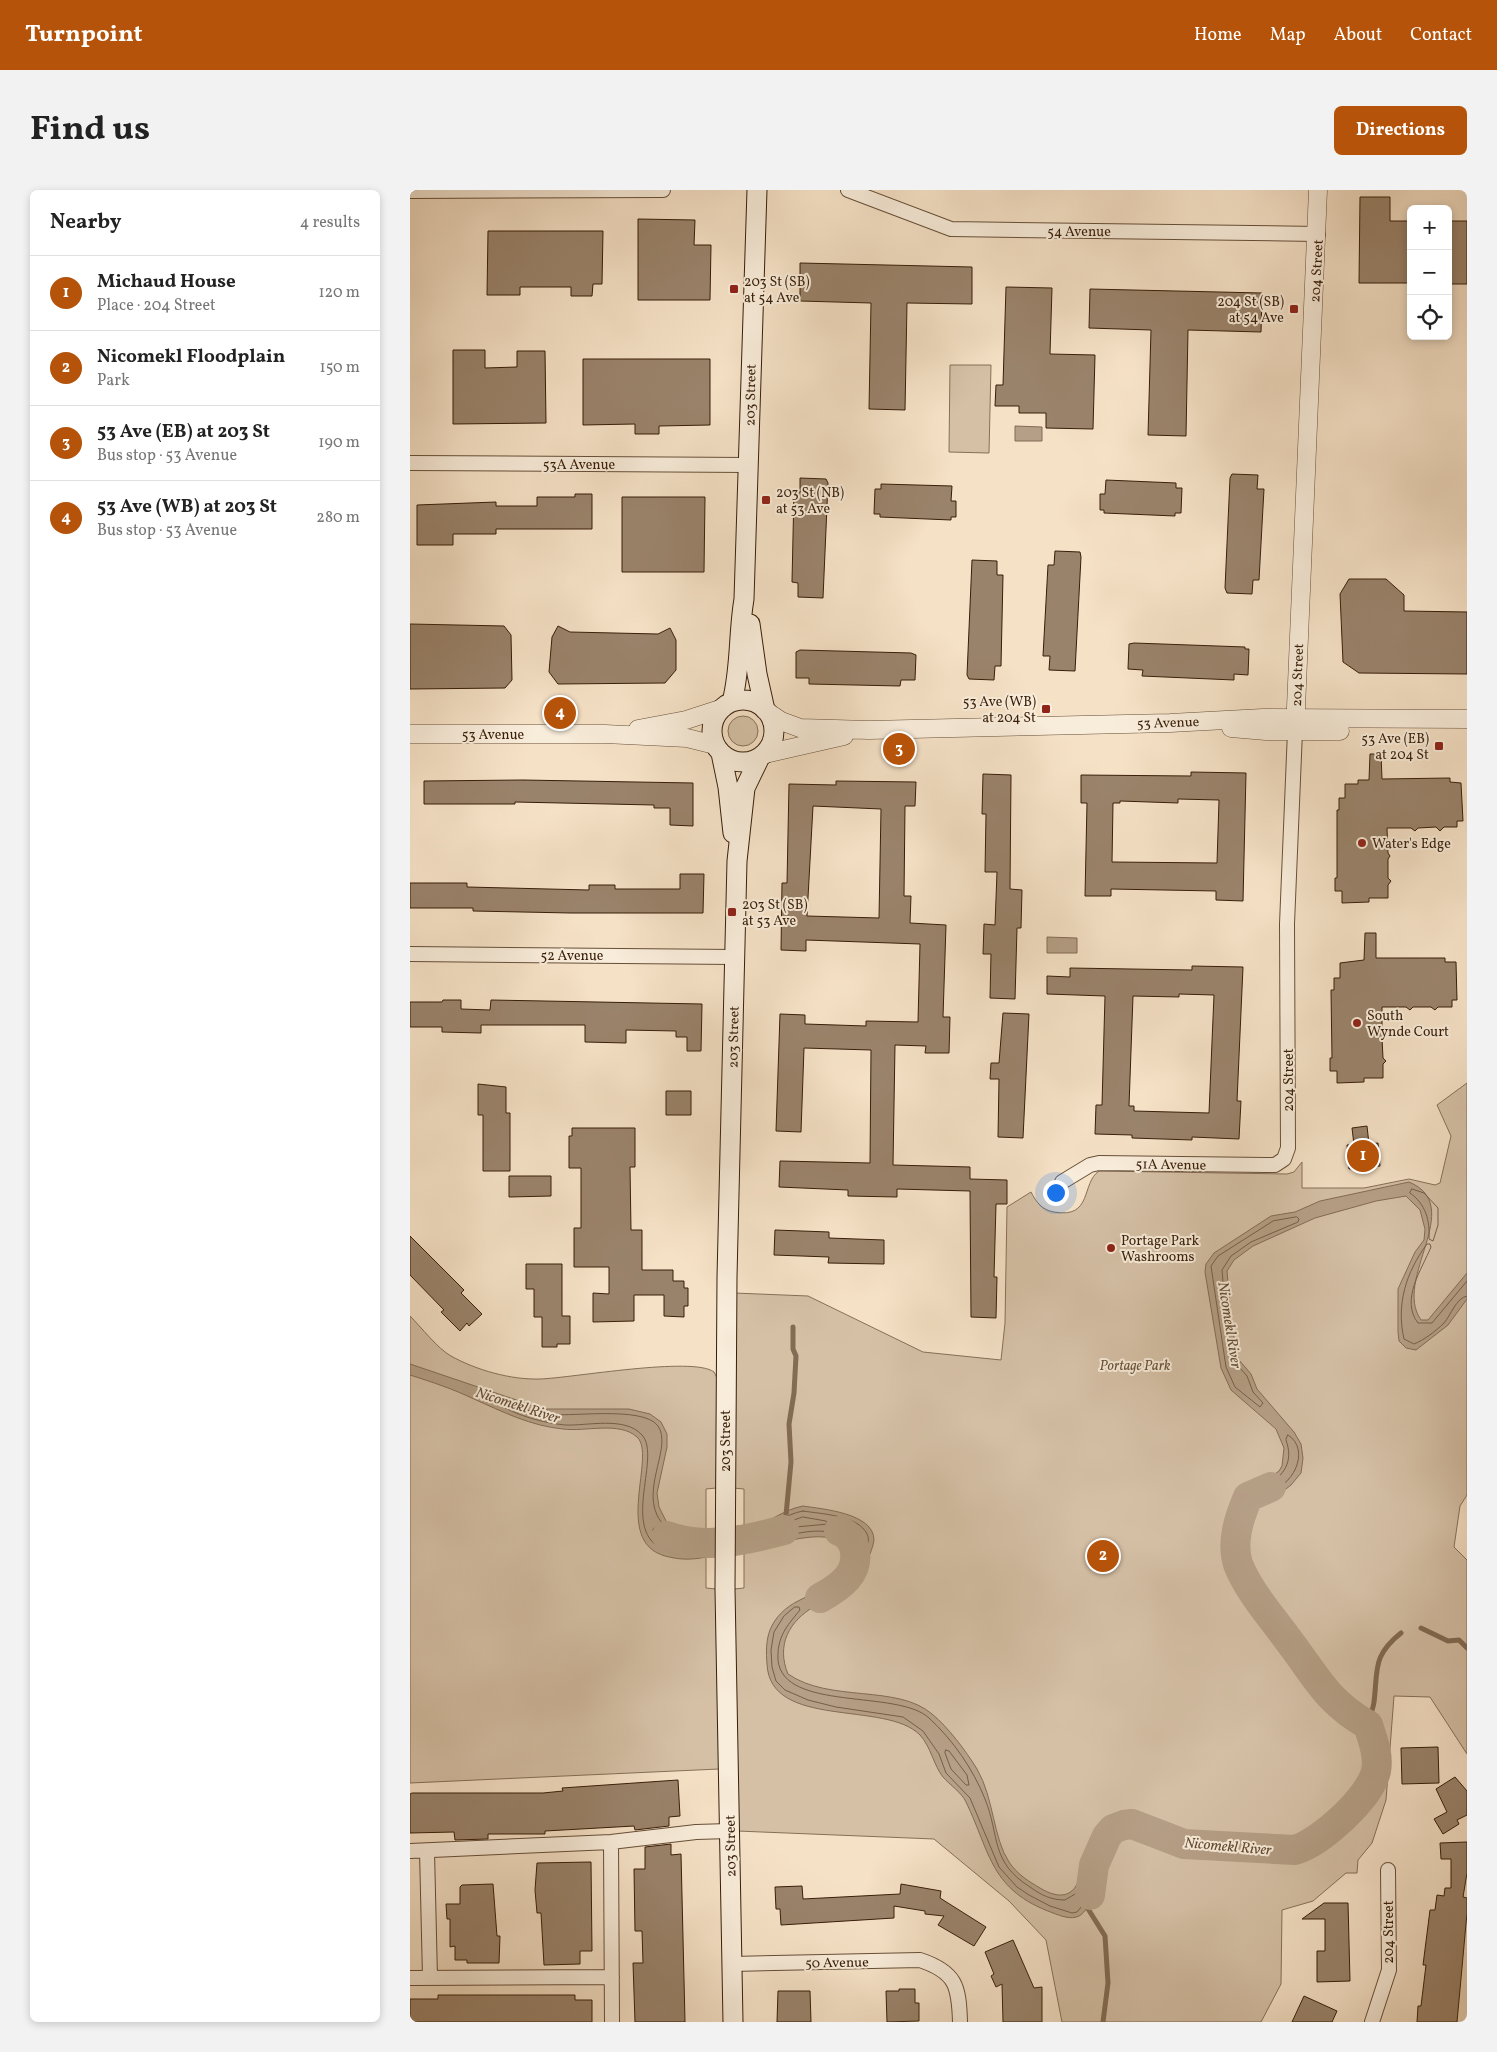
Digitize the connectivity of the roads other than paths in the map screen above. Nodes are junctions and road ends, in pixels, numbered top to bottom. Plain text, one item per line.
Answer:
1 (410, 190) edge
2 (663, 190) edge
3 (757, 190) edge
4 (848, 190) edge
5 (1319, 190) edge
6 (1318, 234) junction
7 (410, 464) edge
8 (748, 465) junction
9 (744, 599) junction
10 (727, 705) junction
11 (767, 712) junction
12 (1467, 719) edge
13 (1170, 723) junction
14 (1296, 725) junction
15 (869, 730) junction
16 (1467, 730) edge
17 (410, 734) edge
18 (605, 734) junction
19 (718, 749) junction
20 (762, 756) junction
21 (737, 861) junction
22 (410, 954) edge
23 (735, 957) junction
24 (1284, 1159) joint
25 (1062, 1182) dead end
26 (729, 1831) junction
27 (611, 1842) junction
28 (410, 1850) edge
29 (426, 1851) junction
30 (1388, 1870) dead end
31 (732, 1964) junction
32 (612, 1977) junction
33 (410, 1978) edge
34 (430, 1978) junction
35 (612, 2022) edge
36 (733, 2022) edge
37 (960, 2022) edge
38 (1372, 2022) edge

1 - 2 street
3 - 8 main road, 203 Street
4 - 6 street, 54 Avenue
5 - 6 street, 204 Street
6 - 14 street, 204 Street
7 - 8 street, 53A Avenue
8 - 9 main road, 203 Street
9 - 10 main road, 203 Street
9 - 11 main road, 203 Street
10 - 11 main road
10 - 18 street, 53 Avenue
10 - 19 main road
11 - 15 street, 53 Avenue
11 - 20 main road
12 - 14 street, 53 Avenue
13 - 14 street, 53 Avenue
13 - 14 street, 53 Avenue
13 - 15 street, 53 Avenue
14 - 16 street, 53 Avenue
14 - 24 street, 204 Street
15 - 20 street, 53 Avenue
17 - 18 street, 53 Avenue
18 - 19 street, 53 Avenue
19 - 20 main road
19 - 21 main road, 203 Street
20 - 21 main road, 203 Street
21 - 23 main road, 203 Street
22 - 23 street, 52 Avenue
23 - 26 main road, 203 Street
24 - 25 street, 51A Avenue
26 - 27 street
26 - 31 main road, 203 Street
27 - 29 street
27 - 32 street
28 - 29 street
29 - 34 street
30 - 38 street, 204 Street
31 - 36 main road, 203 Street
31 - 37 street, 50 Avenue
32 - 34 street
32 - 35 street
33 - 34 street

